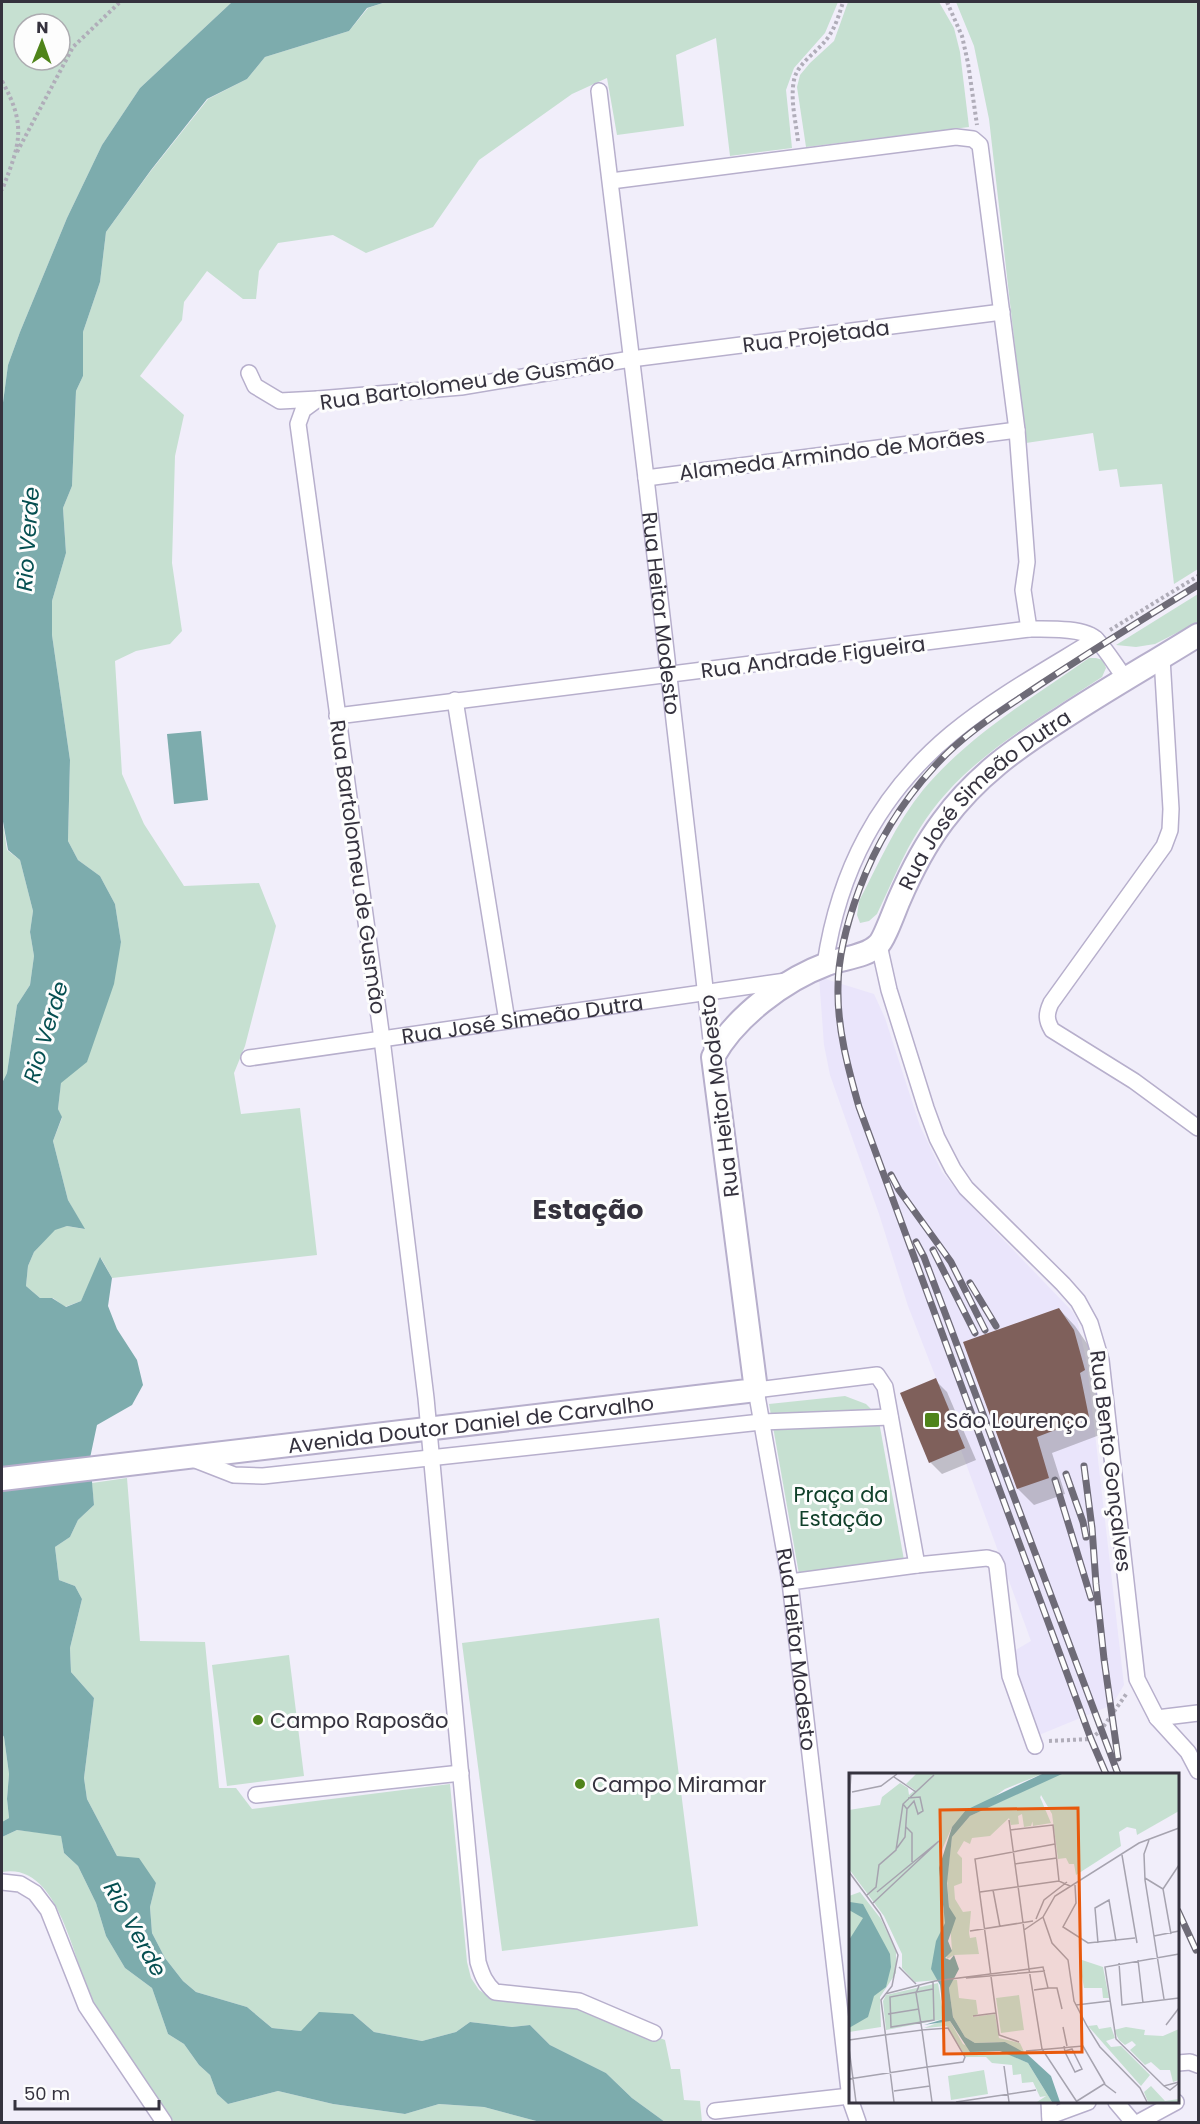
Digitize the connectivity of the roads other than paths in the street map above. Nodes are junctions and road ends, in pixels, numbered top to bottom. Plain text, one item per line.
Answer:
1 (599, 92) dead end
2 (611, 182) junction
3 (1002, 312) junction
4 (631, 360) junction
5 (249, 373) dead end
6 (318, 399) junction
7 (1017, 430) junction
8 (646, 478) junction
9 (1029, 629) junction
10 (1198, 635) edge
11 (1096, 639) junction
12 (1162, 658) junction
13 (669, 675) junction
14 (1125, 678) junction
15 (454, 700) junction
16 (337, 716) junction
17 (879, 945) junction
18 (825, 964) junction
19 (795, 979) junction
20 (707, 992) junction
21 (507, 1021) junction
22 (382, 1039) junction
23 (713, 1057) junction
24 (249, 1058) dead end
25 (1198, 1128) edge
26 (756, 1390) junction
27 (890, 1417) junction
28 (761, 1422) junction
29 (429, 1430) junction
30 (187, 1456) junction
31 (432, 1457) junction
32 (2, 1479) edge
33 (917, 1565) junction
34 (790, 1582) junction
35 (1198, 1713) edge
36 (1157, 1718) junction
37 (1035, 1746) road end
38 (1198, 1772) edge
39 (461, 1773) junction
40 (256, 1795) dead end
41 (2, 1882) edge
42 (654, 2033) dead end
43 (1179, 2063) edge
44 (1198, 2065) edge
45 (849, 2089) edge
46 (849, 2098) edge
47 (852, 2103) edge
48 (1085, 2103) edge
49 (1117, 2103) edge
50 (1174, 2103) edge
51 (715, 2111) dead end
52 (1050, 2113) edge
53 (164, 2122) edge
54 (858, 2122) edge
55 (1133, 2122) edge
56 (1139, 2122) edge

1 - 2 street, Rua Heitor Modesto
2 - 3 street
2 - 4 street, Rua Heitor Modesto
3 - 4 street, Rua Projetada
3 - 7 street
4 - 6 street, Rua Bartolomeu de Gusmão
4 - 8 street, Rua Heitor Modesto
5 - 6 street
6 - 16 street, Rua Bartolomeu de Gusmão
7 - 8 street, Alameda Armindo de Morães
7 - 9 street
8 - 13 street, Rua Heitor Modesto
9 - 11 street, Rua Andrade Figueira
9 - 13 street, Rua Andrade Figueira
10 - 12 main road, Rua José Simeão Dutra
11 - 14 street
11 - 18 street
12 - 14 main road, Rua José Simeão Dutra
12 - 25 street
13 - 15 street, Rua Andrade Figueira
13 - 20 street, Rua Heitor Modesto
14 - 17 main road, Rua José Simeão Dutra
15 - 16 street, Rua Andrade Figueira
15 - 21 street
16 - 22 street, Rua Bartolomeu de Gusmão
17 - 18 main road, Rua José Simeão Dutra
17 - 36 street, Rua Bento Gonçalves
18 - 19 main road, Rua José Simeão Dutra
19 - 20 street, Rua José Simeão Dutra
19 - 23 main road, Rua José Simeão Dutra
20 - 21 street, Rua José Simeão Dutra
20 - 23 street, Rua Heitor Modesto
21 - 22 street, Rua José Simeão Dutra
22 - 24 street, Rua José Simeão Dutra
22 - 29 street, Rua Bartolomeu de Gusmão
23 - 26 main road, Rua Heitor Modesto
26 - 27 street
26 - 28 street, Rua Heitor Modesto
26 - 29 main road, Avenida Doutor Daniel de Carvalho
27 - 28 street
27 - 33 street
28 - 31 street
28 - 34 street, Rua Heitor Modesto
29 - 30 main road, Avenida Doutor Daniel de Carvalho
29 - 31 street, Rua Bartolomeu de Gusmão
30 - 31 street
30 - 32 main road, Avenida Doutor Daniel de Carvalho
31 - 39 street, Rua Bartolomeu de Gusmão
33 - 34 street
33 - 37 street
34 - 45 street, Rua Heitor Modesto
35 - 36 street
36 - 38 street, Rua Bento Gonçalves
39 - 40 street
39 - 42 street, Rua Bartolomeu de Gusmão
41 - 53 street
43 - 44 street
46 - 51 street
47 - 54 street, Rua Heitor Modesto
48 - 52 street
49 - 55 street
50 - 56 street

